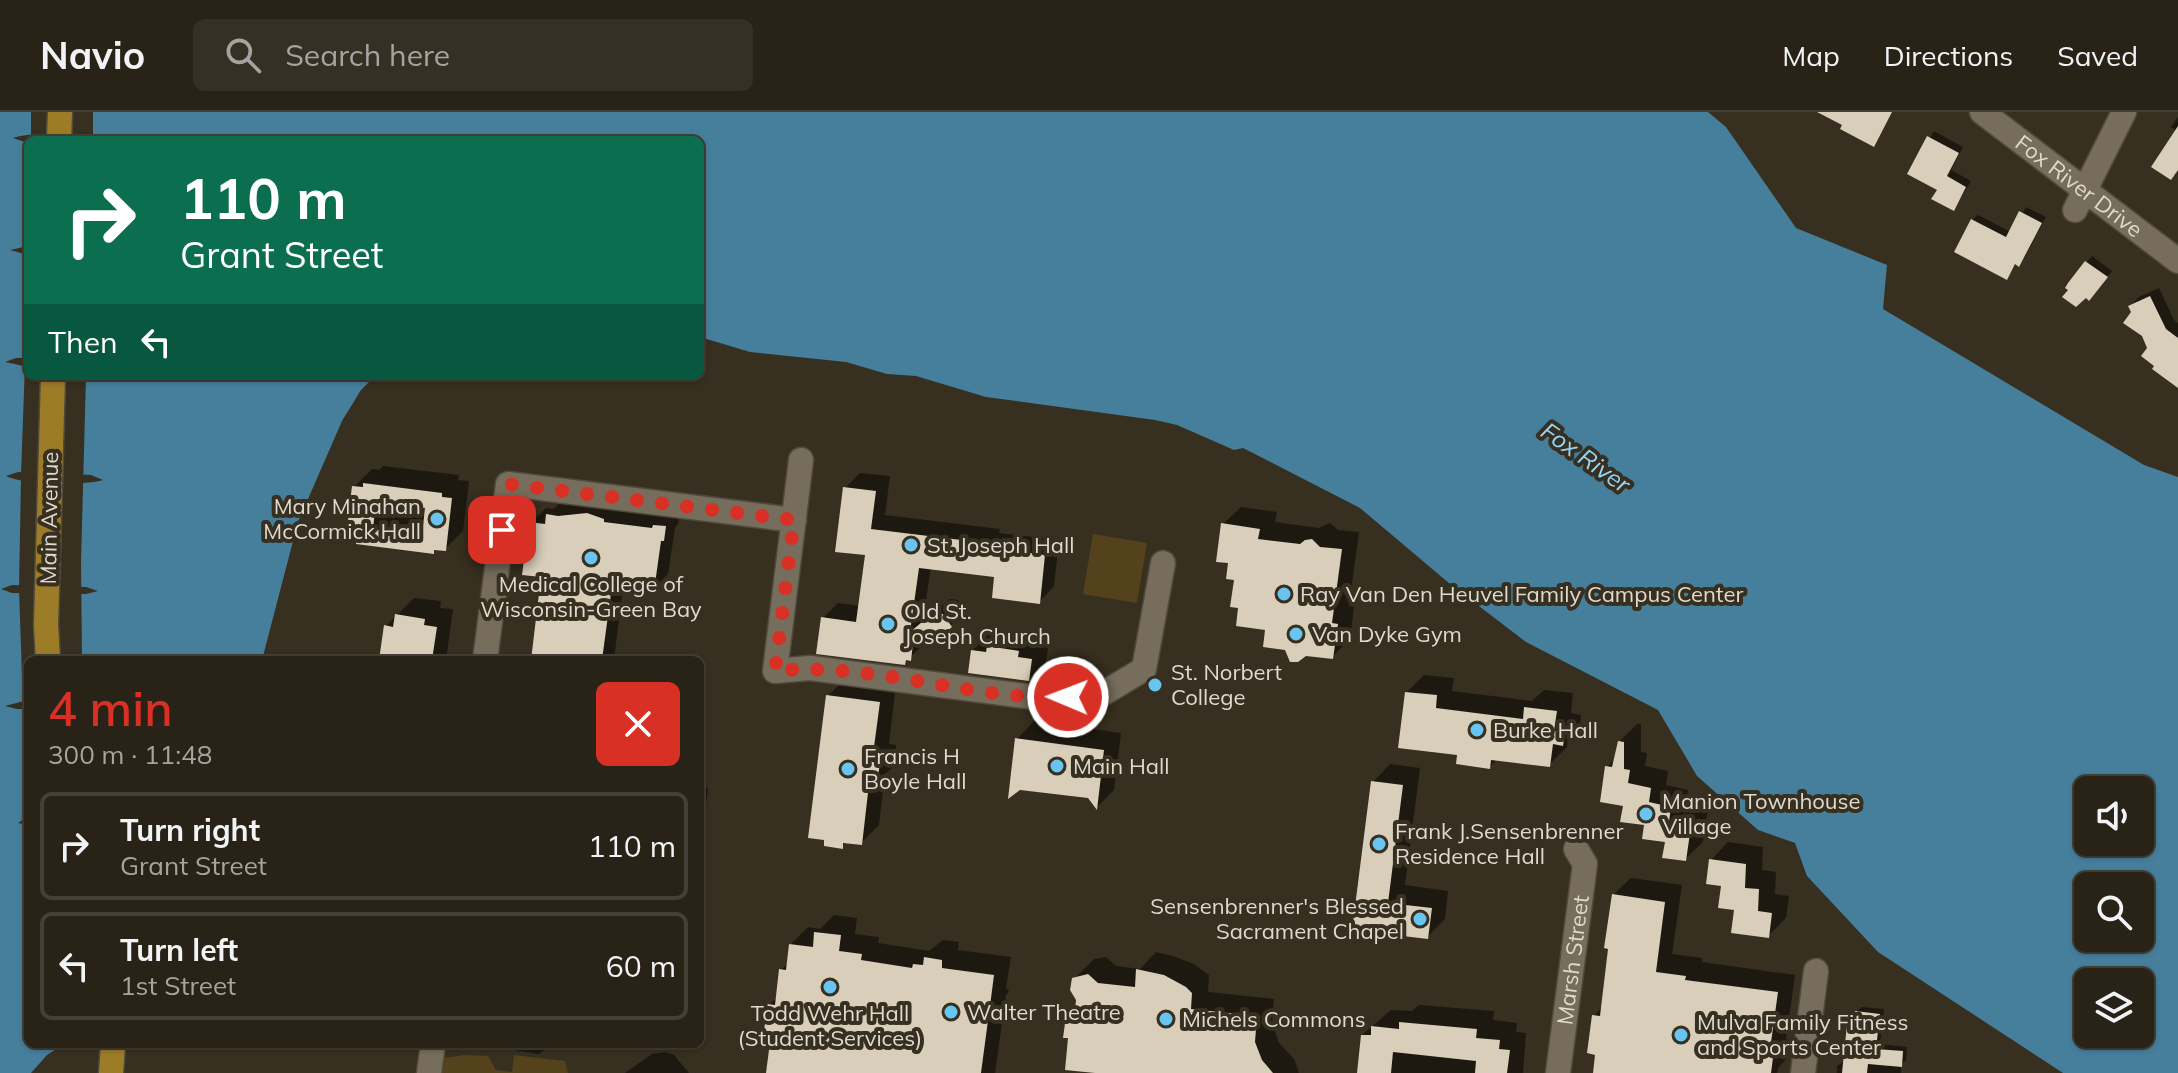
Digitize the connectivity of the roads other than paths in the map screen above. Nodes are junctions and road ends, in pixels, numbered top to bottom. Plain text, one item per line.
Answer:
1 (60, 112) edge
2 (1982, 112) edge
3 (2124, 112) edge
4 (59, 136) edge
5 (2080, 200) junction
6 (2178, 261) edge
7 (53, 380) edge
8 (801, 460) dead end
9 (794, 520) junction
10 (1163, 563) dead end
11 (48, 656) edge
12 (486, 656) edge
13 (1576, 849) dead end
14 (1816, 971) dead end
15 (432, 1048) edge
16 (113, 1055) edge
17 (129, 1073) edge
18 (429, 1073) edge
19 (1558, 1073) edge
20 (1803, 1073) edge

1 - 4 main road
2 - 5 street, Fox River Drive
3 - 5 street
5 - 6 street, Fox River Drive
7 - 11 main road, Main Avenue
8 - 9 street
9 - 10 street
9 - 12 street
13 - 19 street, Marsh Street
14 - 20 street
15 - 18 street
16 - 17 main road

